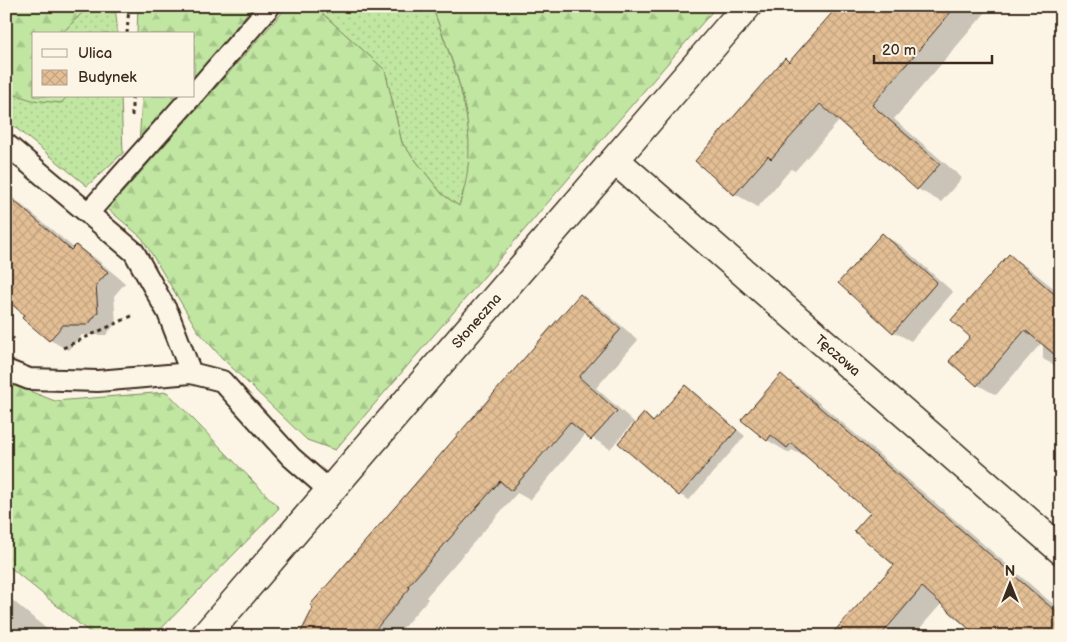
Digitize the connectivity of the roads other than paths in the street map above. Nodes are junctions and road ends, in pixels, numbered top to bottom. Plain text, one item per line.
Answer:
1 (270, 6) edge
2 (747, 6) edge
3 (195, 93) edge
4 (190, 98) edge
5 (6, 144) edge
6 (616, 161) junction
7 (89, 212) junction
8 (6, 370) edge
9 (190, 373) junction
10 (330, 492) junction
11 (1061, 550) edge
12 (217, 632) edge

1 - 3 lane
2 - 6 street, Słoneczna
4 - 7 lane
5 - 7 lane
6 - 10 street, Słoneczna
6 - 11 street, Tęczowa
7 - 9 lane
8 - 9 lane
9 - 10 lane
10 - 12 street, Słoneczna

